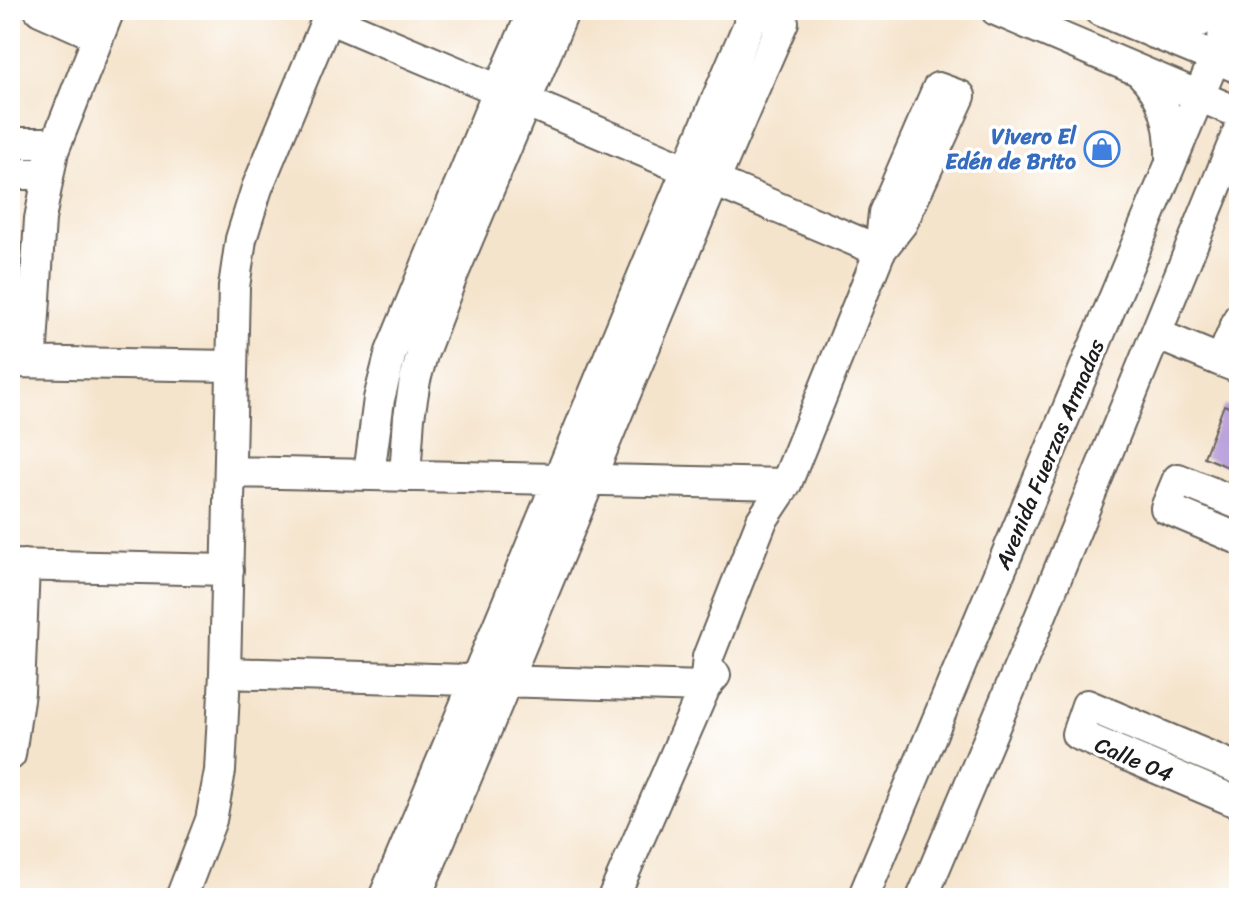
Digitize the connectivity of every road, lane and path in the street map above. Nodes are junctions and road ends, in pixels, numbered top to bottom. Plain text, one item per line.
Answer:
1 (40, 10) edge
2 (534, 10) edge
3 (564, 10) edge
4 (996, 10) edge
5 (1099, 10) edge
6 (1220, 10) edge
7 (1235, 10) edge
8 (330, 14) edge
9 (104, 23) edge
10 (1153, 33) junction
11 (1227, 63) edge
12 (1138, 70) junction
13 (499, 89) junction
14 (1198, 96) junction
15 (526, 101) junction
16 (1239, 113) edge
17 (1239, 130) edge
18 (10, 143) edge
19 (56, 143) junction
20 (1171, 162) junction
21 (1239, 169) edge
22 (10, 174) edge
23 (48, 174) junction
24 (700, 174) junction
25 (1213, 194) junction
26 (423, 312) junction
27 (1239, 318) edge
28 (1156, 334) junction
29 (20, 362) edge
30 (1230, 365) edge
31 (231, 366) junction
32 (230, 472) junction
33 (369, 474) junction
34 (405, 476) junction
35 (558, 479) junction
36 (591, 480) junction
37 (786, 484) junction
38 (1239, 504) edge
39 (1239, 539) edge
40 (17, 565) edge
41 (228, 570) junction
42 (225, 673) junction
43 (492, 681) junction
44 (705, 687) junction
45 (10, 755) edge
46 (1239, 769) edge
47 (1239, 803) edge
48 (394, 897) edge
49 (181, 898) edge
50 (613, 898) edge
51 (863, 898) edge
52 (922, 898) edge

1 - 9 street
2 - 13 street
3 - 15 street
4 - 12 street
5 - 10 street
6 - 10 street
7 - 11 street, Avenida Fuerzas Armadas
8 - 13 street
8 - 31 street
9 - 19 street
10 - 11 street
11 - 14 street, Avenida Fuerzas Armadas
12 - 14 street
12 - 20 street
13 - 15 street
13 - 26 street
14 - 16 street
14 - 20 street, Avenida Fuerzas Armadas
15 - 24 street
15 - 26 street
17 - 25 street
18 - 19 street
19 - 23 street
20 - 51 street, Avenida Fuerzas Armadas
21 - 25 street
22 - 23 street
23 - 29 street
24 - 35 street
24 - 36 street
24 - 37 street
25 - 28 street
26 - 33 street
26 - 34 street
27 - 30 street
28 - 30 street
28 - 52 street
29 - 31 street
31 - 32 street
32 - 33 street
32 - 41 street
33 - 34 street
34 - 35 street
35 - 36 street
35 - 43 street
36 - 37 street
36 - 43 street
37 - 44 street
38 - 39 street
40 - 41 street
40 - 45 street
41 - 42 street
42 - 43 street
42 - 49 street
43 - 44 street
43 - 48 street
44 - 50 street
46 - 47 street, Calle 04

